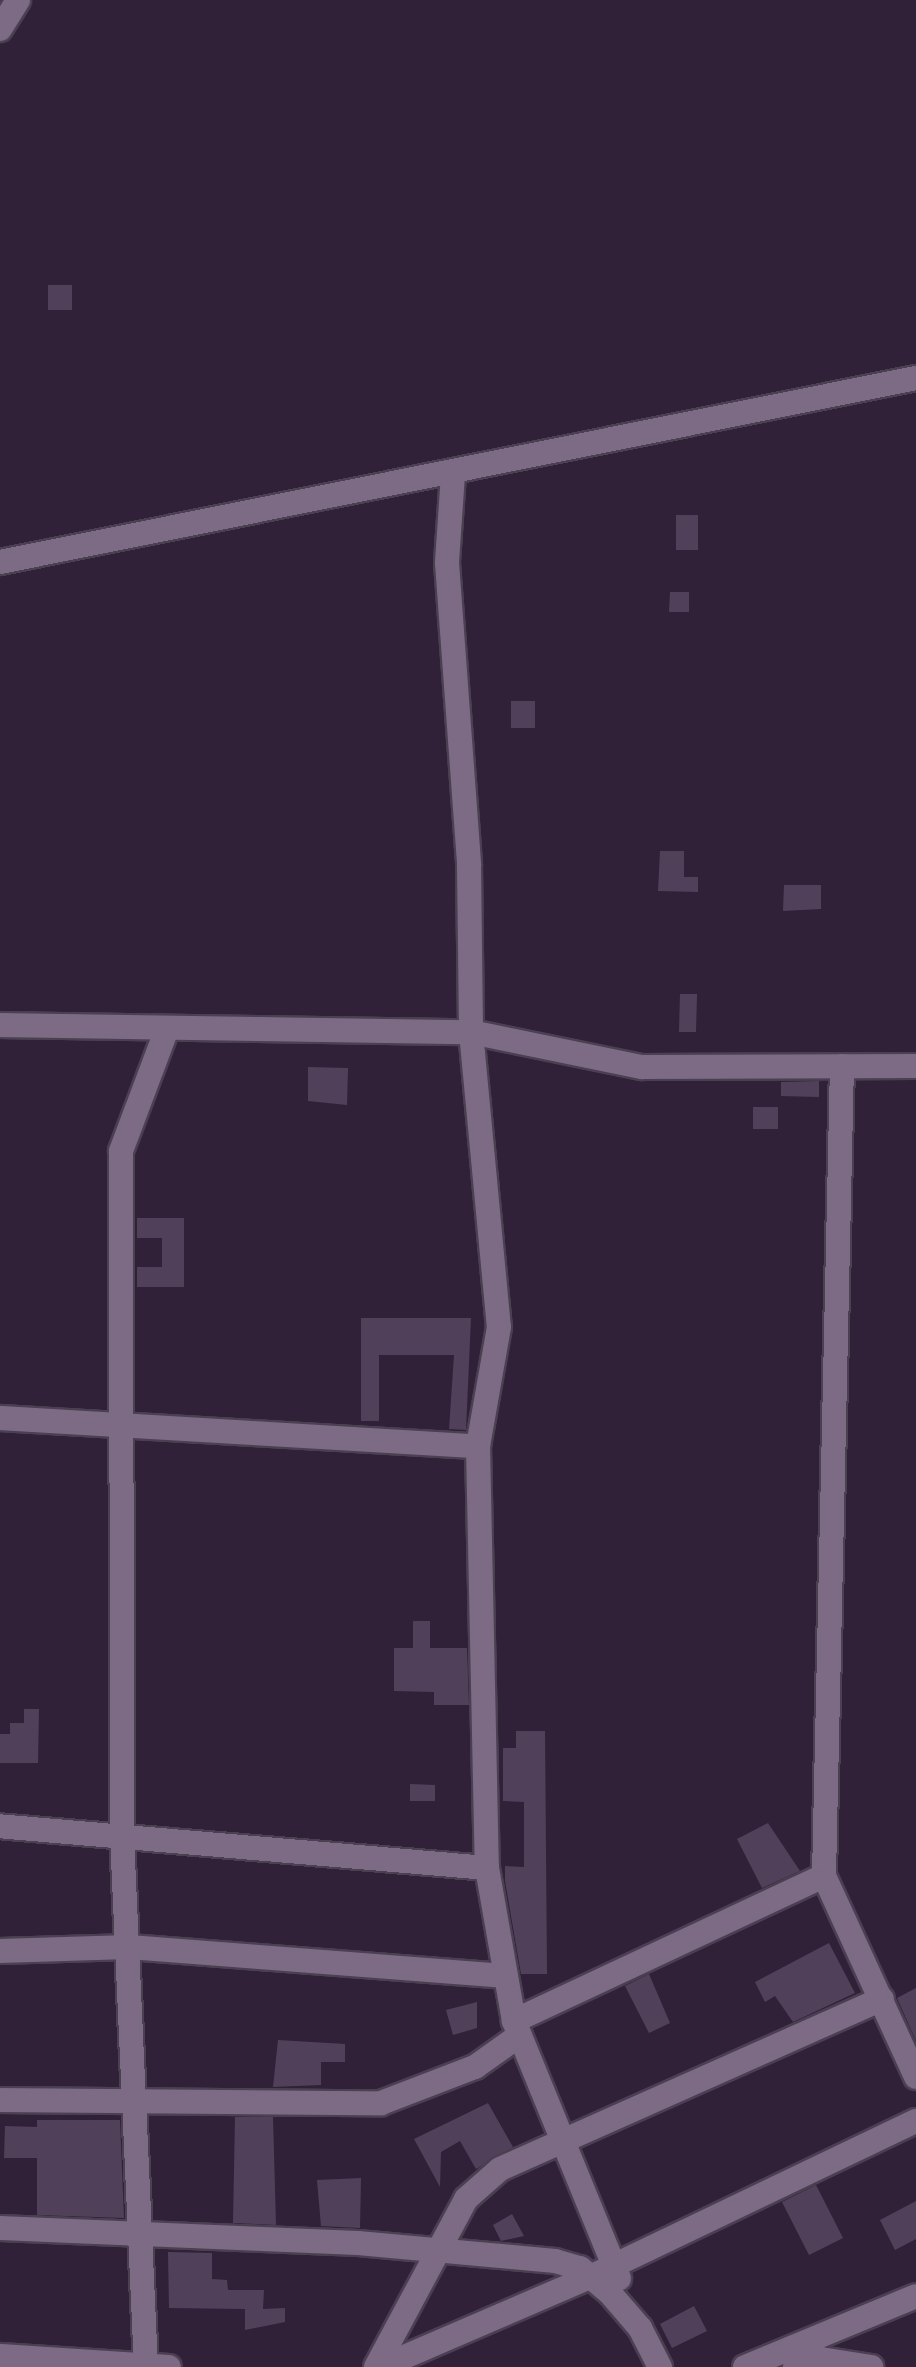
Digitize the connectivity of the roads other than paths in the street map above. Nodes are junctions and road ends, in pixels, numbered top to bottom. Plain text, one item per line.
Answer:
1 (18, 0) edge
2 (0, 29) edge
3 (916, 378) edge
4 (453, 474) junction
5 (0, 562) edge
6 (0, 1025) edge
7 (166, 1031) junction
8 (471, 1032) junction
9 (842, 1066) junction
10 (916, 1066) edge
11 (0, 1418) edge
12 (122, 1426) junction
13 (478, 1446) junction
14 (0, 1826) edge
15 (122, 1837) junction
16 (487, 1868) junction
17 (824, 1876) junction
18 (129, 1947) junction
19 (0, 1951) edge
20 (506, 1976) junction
21 (882, 1999) junction
22 (517, 2028) junction
23 (916, 2077) edge
24 (0, 2100) edge
25 (138, 2104) junction
26 (916, 2121) edge
27 (563, 2141) junction
28 (0, 2228) edge
29 (141, 2234) junction
30 (442, 2249) junction
31 (614, 2265) junction
32 (590, 2277) junction
33 (916, 2296) edge
34 (640, 2328) junction
35 (0, 2356) edge
36 (154, 2366) edge
37 (378, 2367) edge
38 (660, 2367) edge
39 (745, 2367) edge
40 (795, 2367) edge
41 (871, 2367) edge

1 - 2 street
3 - 4 street
4 - 5 street
4 - 8 street
6 - 7 street
7 - 8 street
7 - 12 street
8 - 9 street
8 - 13 street
9 - 10 street
9 - 17 street
11 - 12 street
12 - 13 street
12 - 15 street
13 - 16 street
14 - 15 street
15 - 16 street
15 - 18 street
16 - 20 street
17 - 21 street
17 - 22 street
18 - 19 street
18 - 20 street
18 - 25 street
20 - 22 street
21 - 23 street
21 - 27 street
22 - 25 street
22 - 27 street
24 - 25 street
25 - 29 street
26 - 31 street
27 - 30 street
27 - 31 street
28 - 29 street
29 - 30 street
29 - 36 street
30 - 32 street
30 - 37 street
31 - 32 street
31 - 34 street
32 - 34 street
32 - 37 street
33 - 39 street
34 - 38 street
35 - 36 street
40 - 41 street

